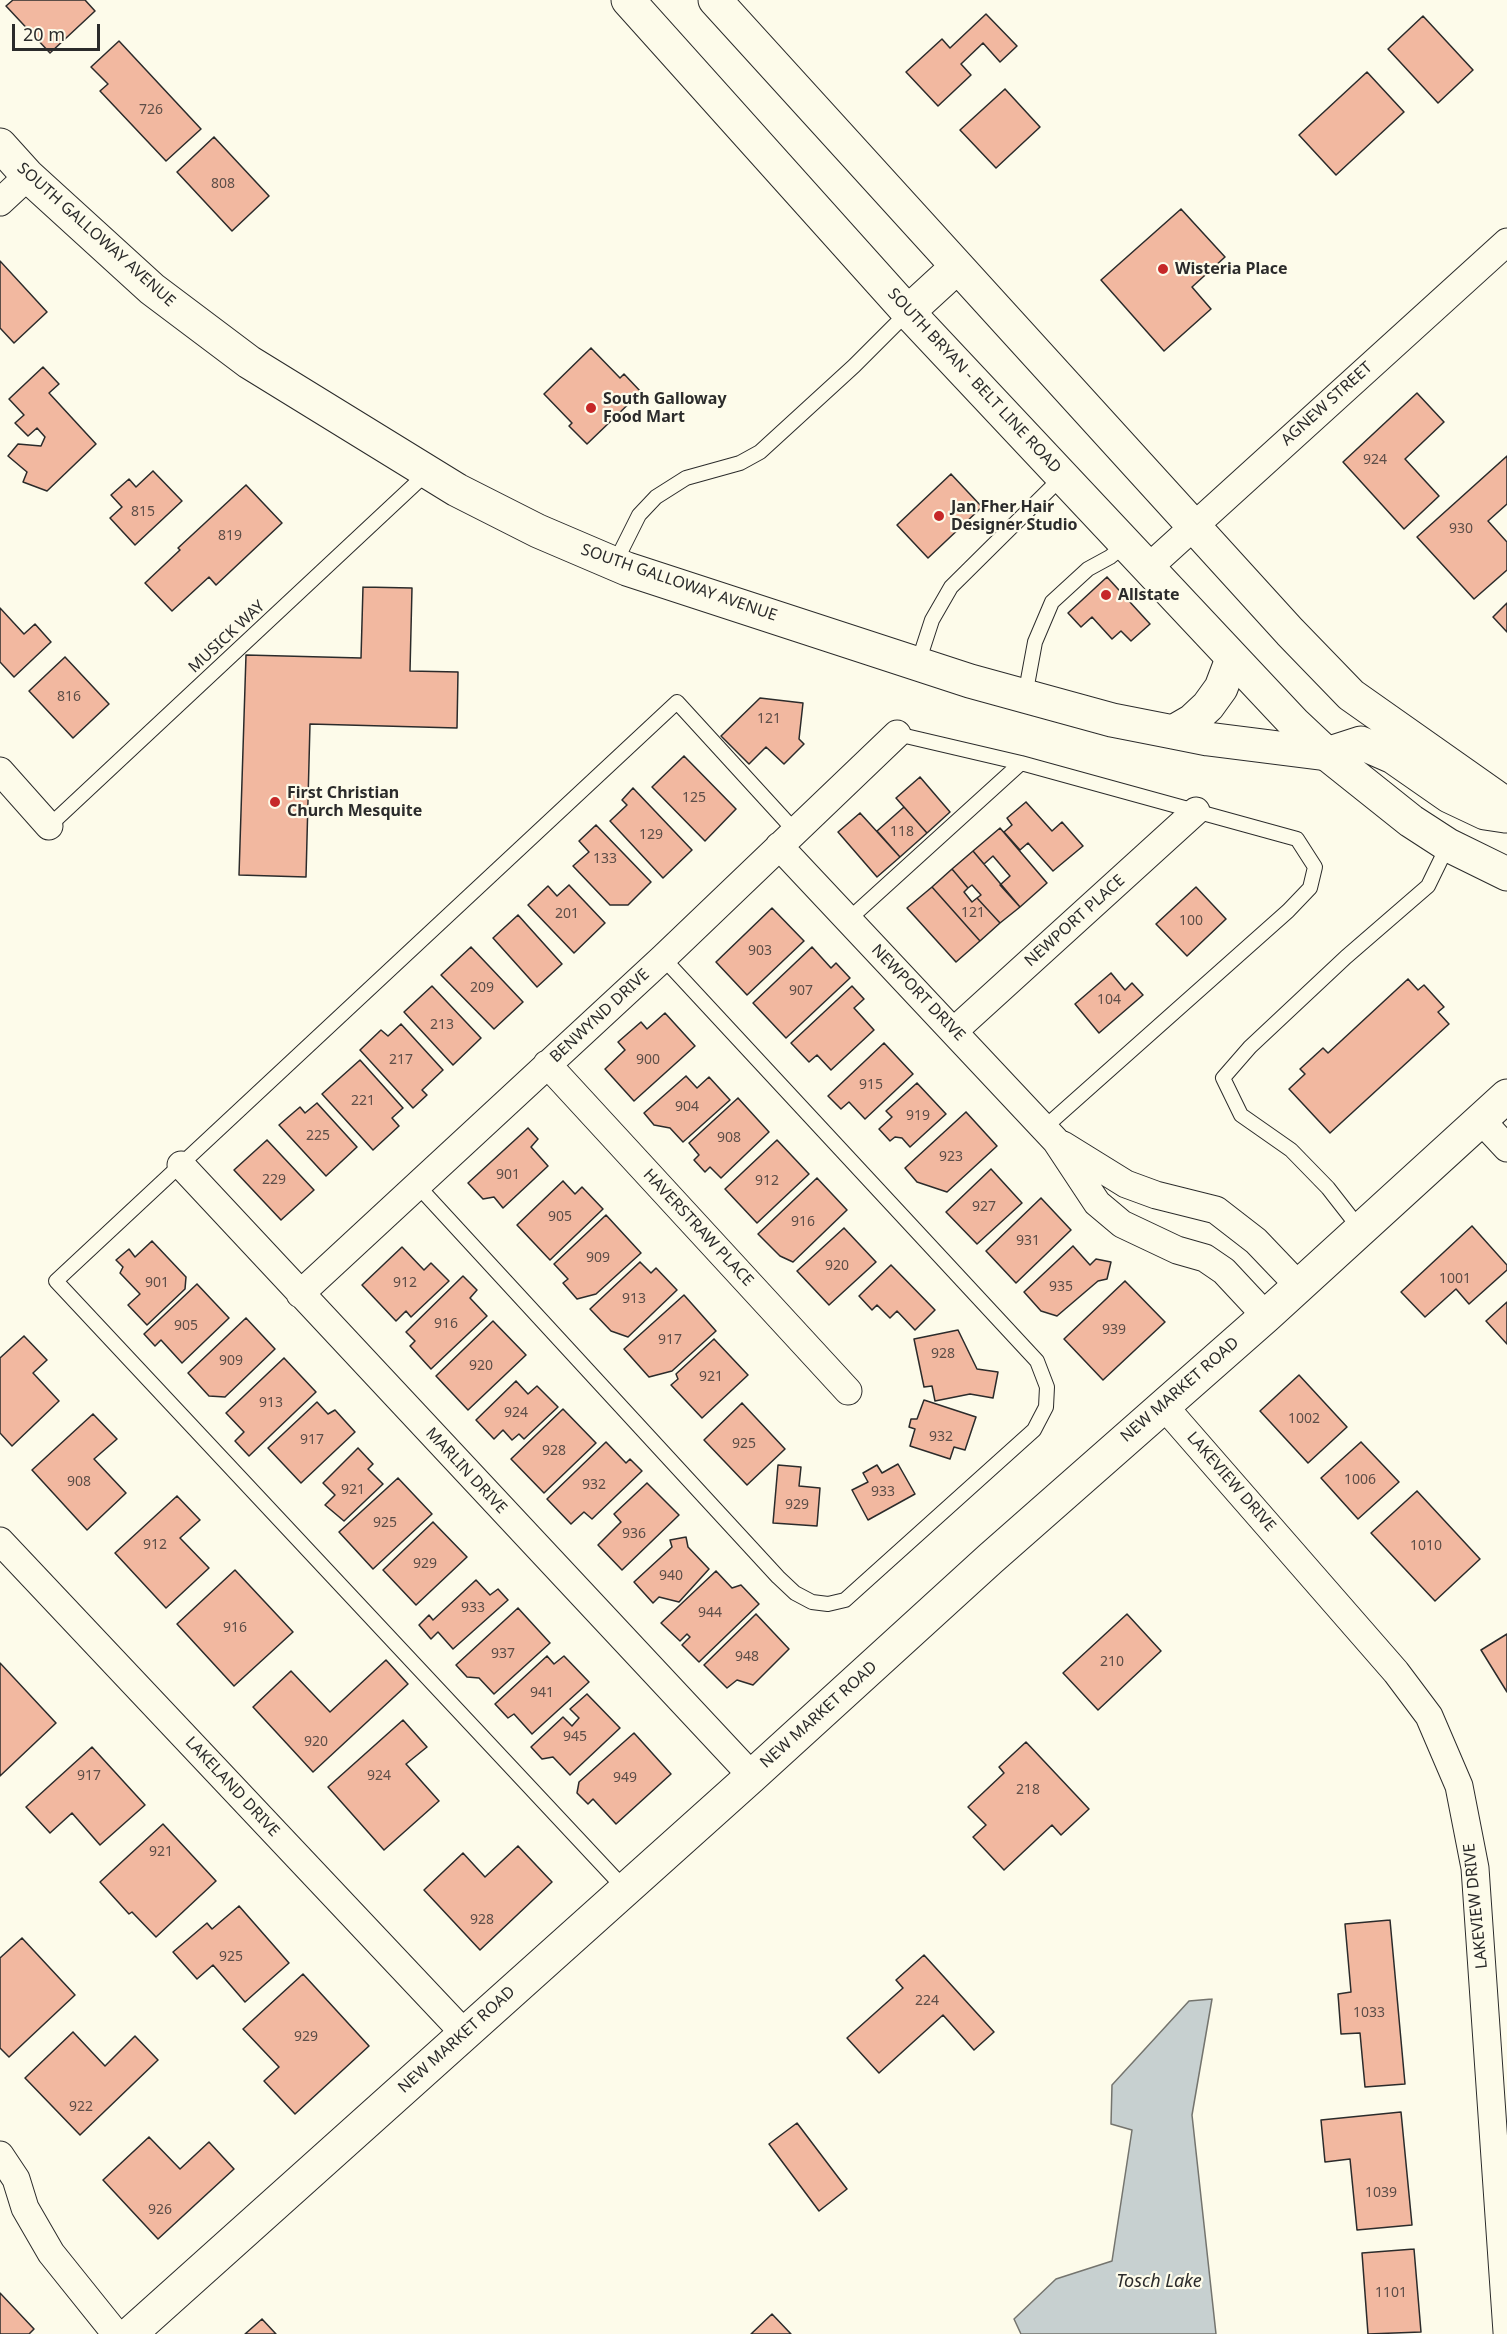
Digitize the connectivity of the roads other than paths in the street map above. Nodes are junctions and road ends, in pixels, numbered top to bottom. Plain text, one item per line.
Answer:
1 (628, 0) edge
2 (715, 0) edge
3 (0, 145) edge
4 (28, 176) junction
5 (0, 202) edge
6 (1507, 242) edge
7 (957, 267) junction
8 (908, 312) junction
9 (428, 472) junction
10 (1062, 477) junction
11 (1193, 526) junction
12 (1126, 544) junction
13 (615, 564) junction
14 (1148, 568) junction
15 (1232, 659) junction
16 (918, 663) junction
17 (1025, 696) junction
18 (1173, 732) junction
19 (897, 734) joint
20 (1327, 754) junction
21 (1021, 763) junction
22 (0, 771) edge
23 (1507, 806) edge
24 (1196, 811) junction
25 (1507, 816) edge
26 (49, 826) joint
27 (787, 839) junction
28 (1448, 845) junction
29 (1507, 874) edge
30 (1507, 898) edge
31 (848, 920) junction
32 (663, 958) junction
33 (954, 1031) junction
34 (547, 1064) junction
35 (1507, 1096) edge
36 (1480, 1119) junction
37 (1050, 1134) junction
38 (1507, 1148) edge
39 (181, 1165) junction
40 (417, 1185) junction
41 (1360, 1229) junction
42 (1299, 1286) junction
43 (300, 1294) junction
44 (1266, 1316) junction
45 (848, 1391) dead end
46 (1163, 1404) junction
47 (0, 1541) edge
48 (752, 1776) junction
49 (625, 1889) junction
50 (464, 2033) junction
51 (0, 2155) edge
52 (1503, 2206) edge
53 (1507, 2332) edge
54 (116, 2334) edge
55 (130, 2334) edge

1 - 8 main road, SOUTH BRYAN - BELT LINE ROAD
2 - 7 main road
3 - 4 main road, SOUTH GALLOWAY AVENUE
4 - 5 street
4 - 9 main road, SOUTH GALLOWAY AVENUE
6 - 11 street, AGNEW STREET
7 - 8 main road
7 - 11 main road
8 - 10 main road, SOUTH BRYAN - BELT LINE ROAD
8 - 13 lane
9 - 13 main road, SOUTH GALLOWAY AVENUE
9 - 26 lane, MUSICK WAY
10 - 12 main road, SOUTH BRYAN - BELT LINE ROAD
10 - 16 lane
11 - 14 street, AGNEW STREET
11 - 23 main road
12 - 14 main road, SOUTH BRYAN - BELT LINE ROAD
12 - 17 lane
13 - 16 main road, SOUTH GALLOWAY AVENUE
14 - 15 main road, SOUTH BRYAN - BELT LINE ROAD
15 - 18 main road
15 - 20 main road, SOUTH BRYAN - BELT LINE ROAD
16 - 17 main road, SOUTH GALLOWAY AVENUE
17 - 18 main road, SOUTH GALLOWAY AVENUE
18 - 20 main road, SOUTH GALLOWAY AVENUE
19 - 21 lane
19 - 27 street, BENWYND DRIVE
20 - 25 main road
20 - 28 main road, SOUTH BRYAN - BELT LINE ROAD
21 - 24 lane
21 - 31 lane
22 - 26 street
24 - 33 street, NEWPORT PLACE
24 - 37 lane
27 - 31 street, NEWPORT DRIVE
27 - 32 street, BENWYND DRIVE
27 - 39 lane
28 - 29 main road, SOUTH BRYAN - BELT LINE ROAD
28 - 30 main road
28 - 41 lane
31 - 33 street, NEWPORT DRIVE
32 - 34 street, BENWYND DRIVE
32 - 40 lane
33 - 37 street, NEWPORT DRIVE
34 - 40 street, BENWYND DRIVE
34 - 45 street, HAVERSTRAW PLACE
35 - 36 main road, NEW MARKET ROAD
36 - 38 street
36 - 41 main road, NEW MARKET ROAD
37 - 42 street, NEWPORT DRIVE
37 - 44 street, NEWPORT DRIVE
39 - 43 street, MARLIN DRIVE
39 - 49 lane
40 - 43 street, BENWYND DRIVE
41 - 42 main road, NEW MARKET ROAD
42 - 44 main road, NEW MARKET ROAD
43 - 48 street, MARLIN DRIVE
44 - 46 main road, NEW MARKET ROAD
46 - 48 main road, NEW MARKET ROAD
46 - 52 street, LAKEVIEW DRIVE
47 - 50 street, LAKELAND DRIVE
48 - 49 main road, NEW MARKET ROAD
49 - 50 main road, NEW MARKET ROAD
50 - 55 main road, NEW MARKET ROAD
51 - 54 street
52 - 53 street, LAKEVIEW DRIVE

